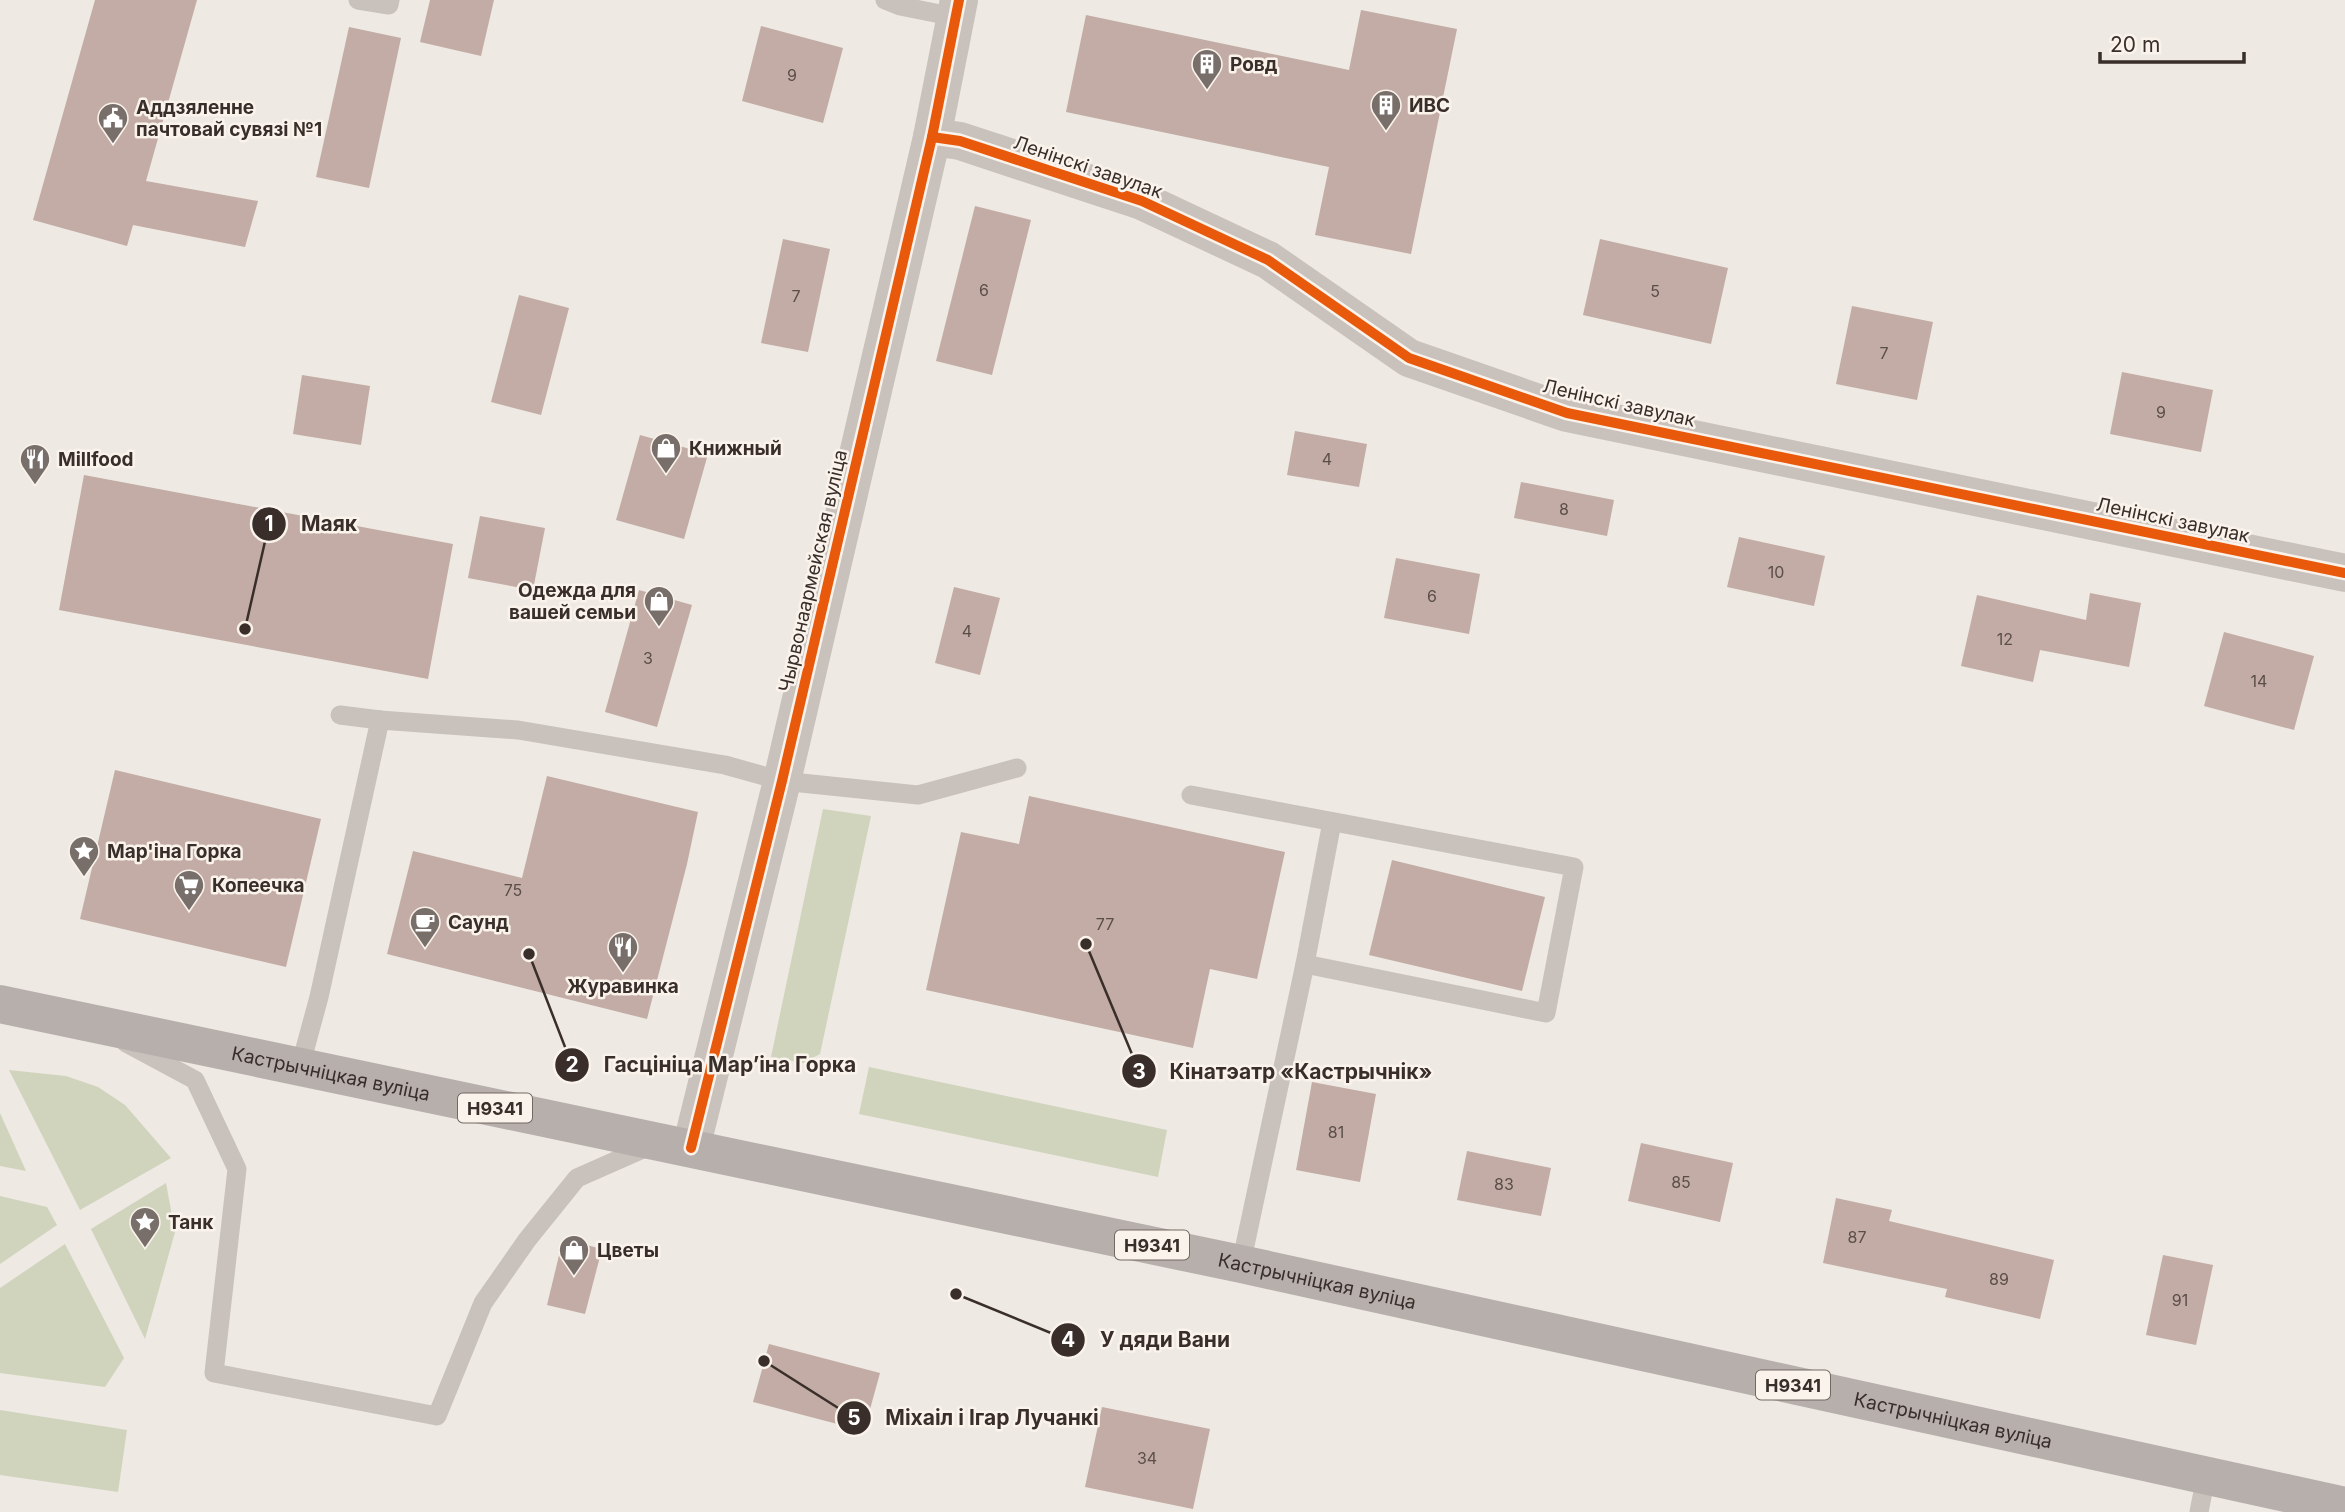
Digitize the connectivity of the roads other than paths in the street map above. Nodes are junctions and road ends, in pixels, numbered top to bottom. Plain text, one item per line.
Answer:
1 (358, 0) edge
2 (390, 0) edge
3 (885, 0) edge
4 (957, 8) edge
5 (932, 137) junction
6 (2345, 573) edge
7 (340, 715) dead end
8 (380, 720) junction
9 (1017, 768) dead end
10 (782, 781) junction
11 (1191, 795) dead end
12 (1332, 822) junction
13 (1305, 964) junction
14 (0, 1004) edge
15 (88, 1022) junction
16 (300, 1067) junction
17 (676, 1145) junction
18 (1241, 1264) junction
19 (2203, 1494) edge
20 (2345, 1506) edge

1 - 2 lane
3 - 4 lane
4 - 5 street, Чырвонаармейская вуліца
5 - 6 street, Ленінскі завулак
5 - 10 street, Чырвонаармейская вуліца
7 - 8 lane
8 - 10 lane
8 - 16 lane
9 - 10 lane
10 - 17 street, Чырвонаармейская вуліца
11 - 12 lane
12 - 13 lane
12 - 13 lane
13 - 18 lane
14 - 15 main road, Кастрычніцкая вуліца / Н9341
15 - 16 main road, Кастрычніцкая вуліца / Н9341
15 - 17 lane
16 - 17 main road, Кастрычніцкая вуліца / Н9341
17 - 18 main road, Кастрычніцкая вуліца / Н9341
18 - 19 main road, Кастрычніцкая вуліца / Н9341
19 - 20 main road, Кастрычніцкая вуліца / Н9341

